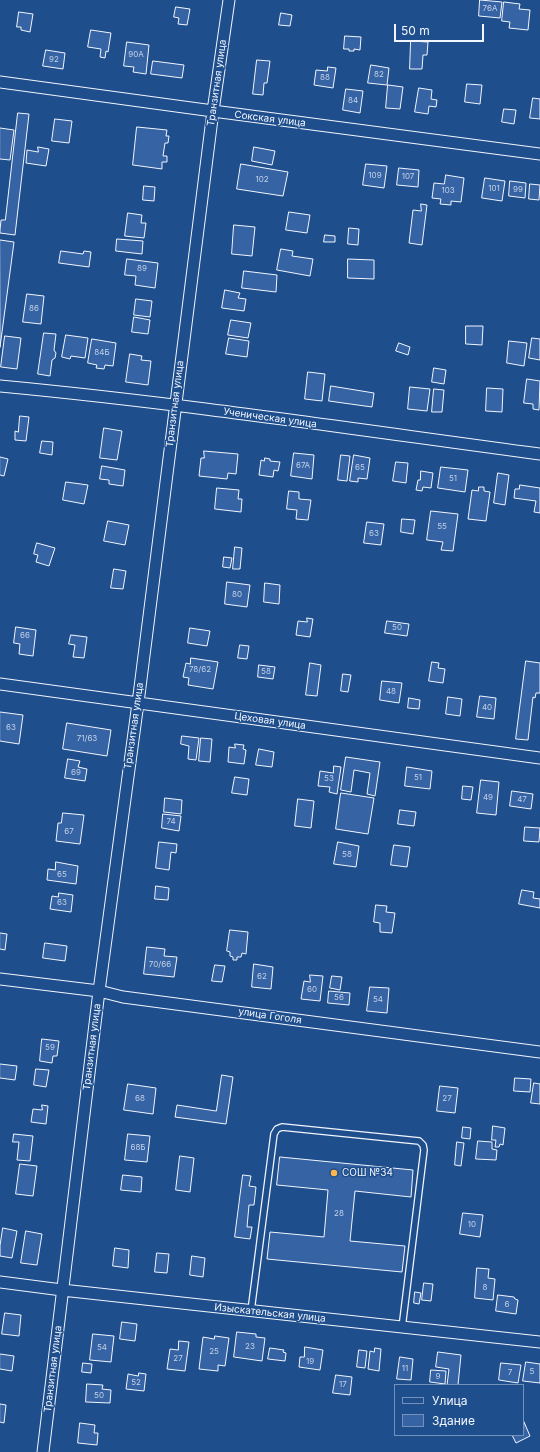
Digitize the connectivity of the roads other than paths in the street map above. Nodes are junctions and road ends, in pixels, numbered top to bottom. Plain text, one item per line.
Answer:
1 (229, 0) edge
2 (0, 82) edge
3 (213, 111) junction
4 (540, 154) edge
5 (0, 386) edge
6 (175, 405) junction
7 (540, 454) edge
8 (0, 684) edge
9 (138, 703) junction
10 (540, 758) edge
11 (0, 979) edge
12 (99, 991) junction
13 (540, 1052) edge
14 (0, 1282) edge
15 (62, 1290) junction
16 (251, 1310) junction
17 (402, 1328) junction
18 (540, 1342) edge
19 (42, 1452) edge

1 - 3 street, Транзитная улица
2 - 3 street, Сокская улица
3 - 4 street, Сокская улица
3 - 6 street, Транзитная улица
5 - 6 street, Ученическая улица
6 - 7 street, Ученическая улица
6 - 9 street, Транзитная улица
8 - 9 street, Цеховая улица
9 - 10 street, Цеховая улица
9 - 12 street, Транзитная улица
11 - 12 street, улица Гоголя
12 - 13 street, улица Гоголя
12 - 15 street, Транзитная улица
14 - 15 street, Изыскательская улица
15 - 16 street, Изыскательская улица
15 - 19 street, Транзитная улица
16 - 17 street, Изыскательская улица
16 - 17 lane
17 - 18 street, Изыскательская улица

